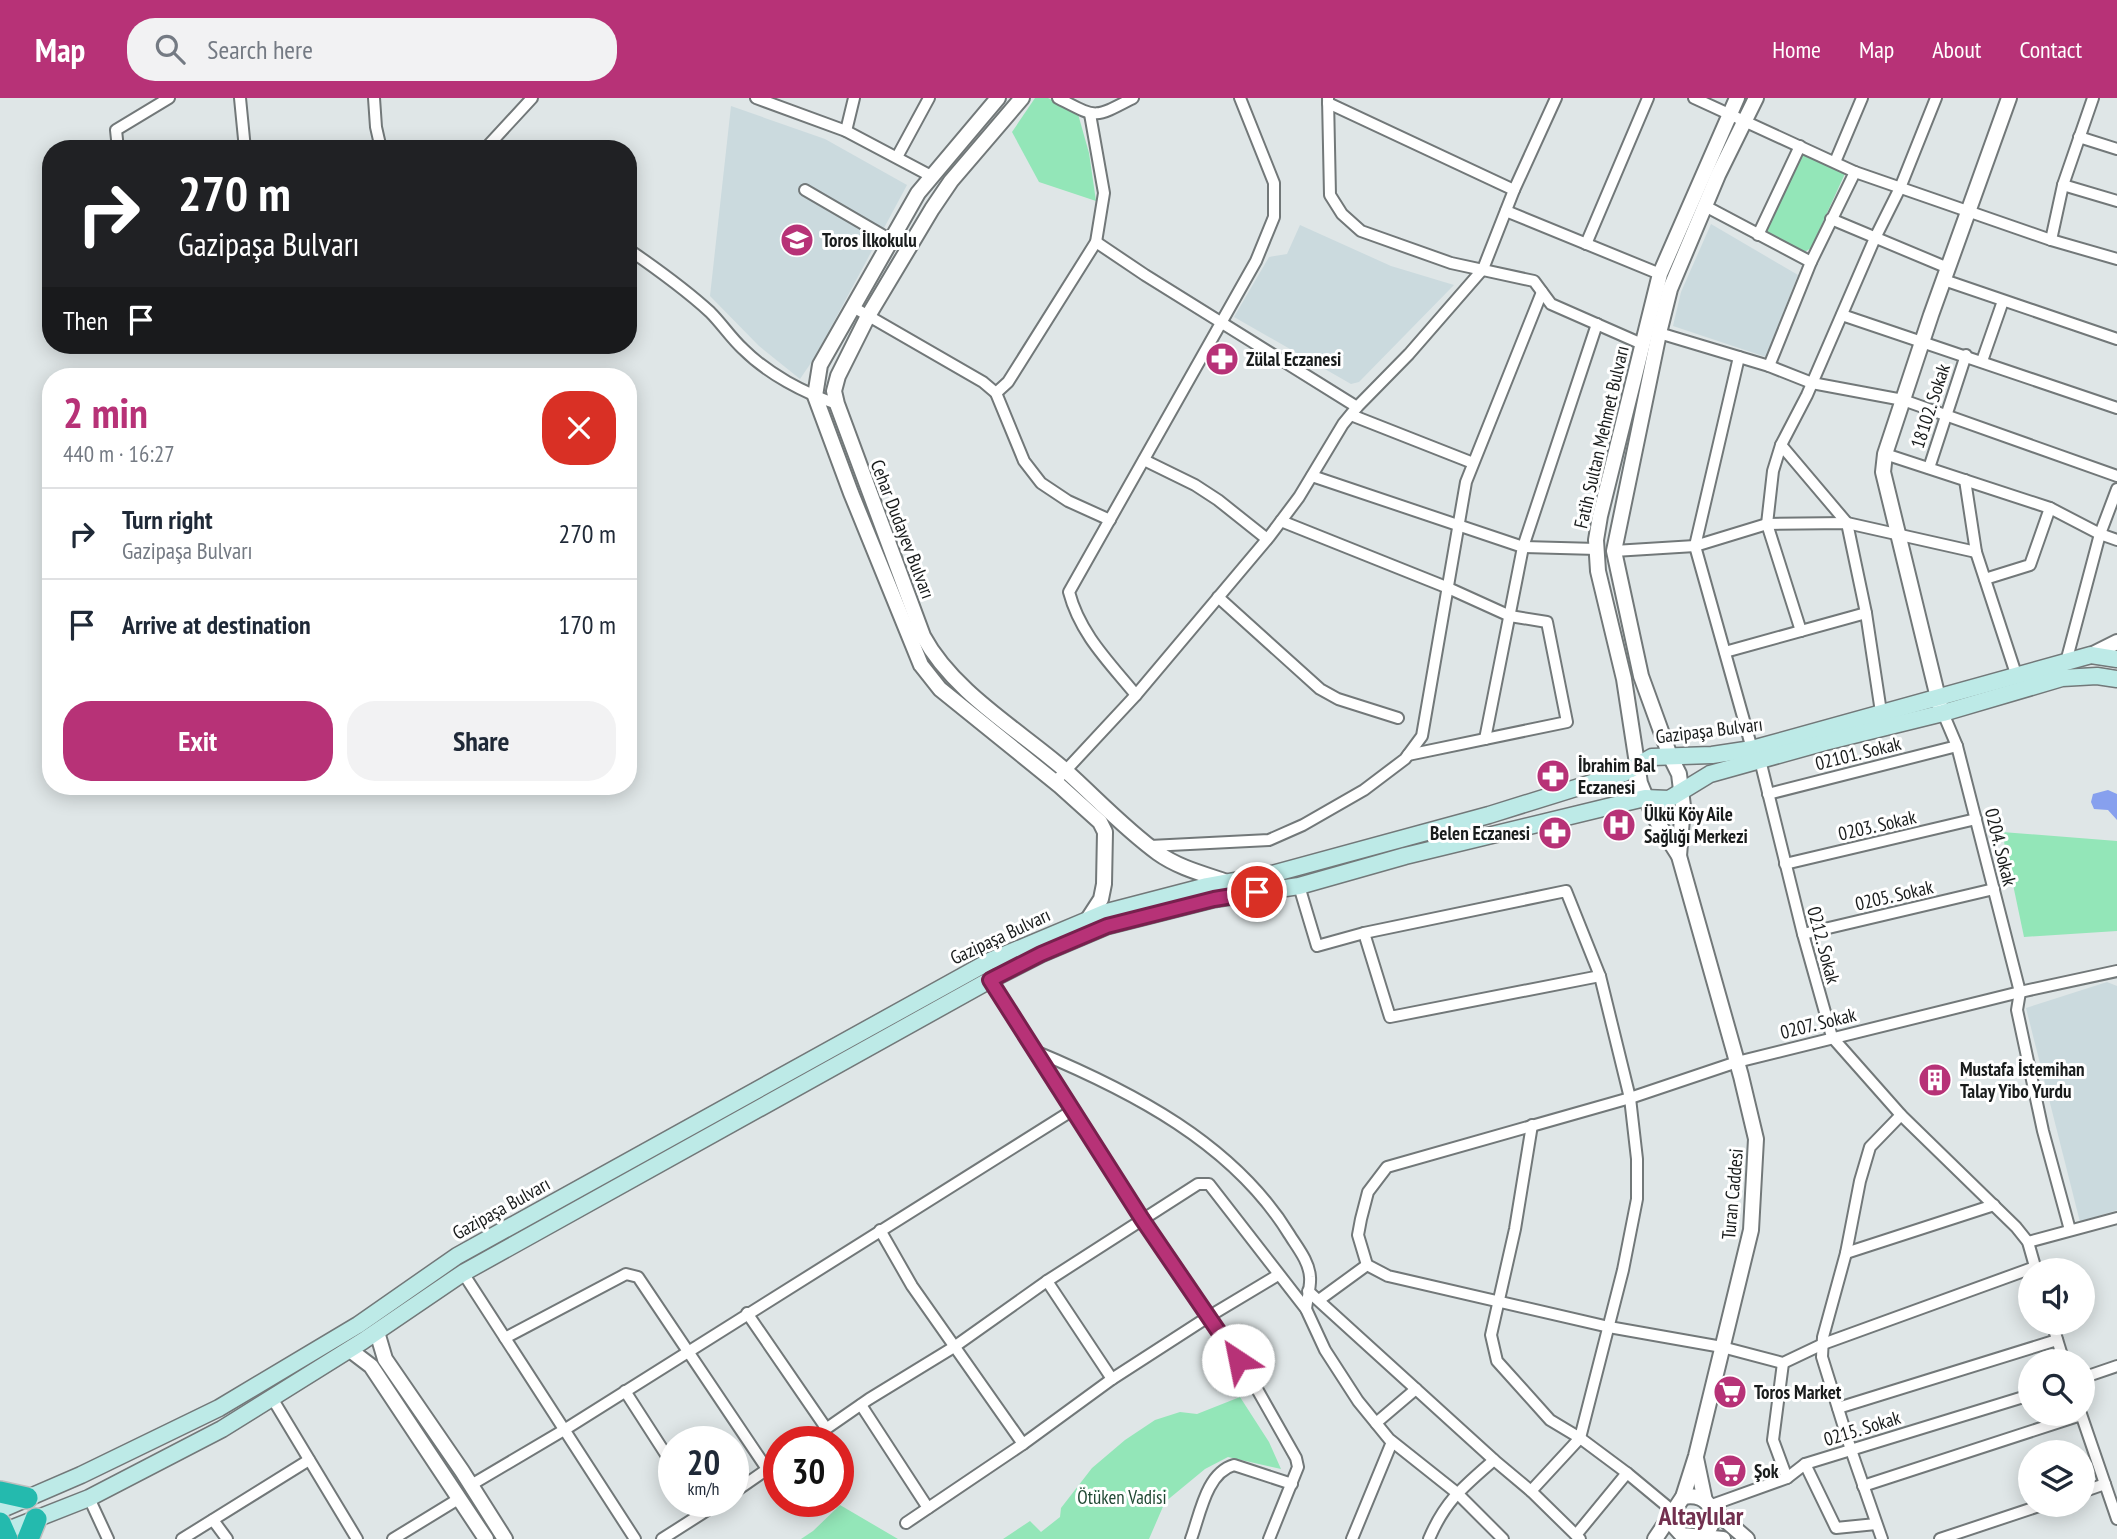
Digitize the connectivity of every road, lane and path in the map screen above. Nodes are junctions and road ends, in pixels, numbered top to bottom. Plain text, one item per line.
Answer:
1 (169, 98) edge
2 (240, 98) edge
3 (374, 98) edge
4 (531, 98) edge
5 (756, 98) edge
6 (854, 98) edge
7 (929, 98) edge
8 (998, 98) edge
9 (1022, 98) edge
10 (1058, 98) edge
11 (1133, 98) edge
12 (1240, 98) edge
13 (1556, 98) edge
14 (1648, 98) edge
15 (1694, 98) edge
16 (1737, 98) edge
17 (1756, 98) edge
18 (1862, 98) edge
19 (1937, 98) edge
20 (2009, 98) edge
21 (2093, 98) edge
22 (775, 101) edge
23 (1328, 101) edge
24 (1090, 114) junction
25 (1730, 115) junction
26 (1745, 123) junction
27 (846, 131) junction
28 (2079, 137) junction
29 (118, 140) edge
30 (244, 140) edge
31 (379, 140) edge
32 (497, 140) edge
33 (1800, 146) junction
34 (2117, 149) edge
35 (897, 158) junction
36 (1835, 162) junction
37 (1855, 172) junction
38 (931, 176) junction
39 (2063, 185) junction
40 (1900, 188) junction
41 (805, 190) dead end
42 (1514, 190) junction
43 (2117, 201) edge
44 (1705, 206) junction
45 (1506, 211) junction
46 (1968, 211) junction
47 (1831, 219) junction
48 (1758, 234) junction
49 (1875, 238) junction
50 (891, 240) junction
51 (2051, 240) junction
52 (1096, 242) junction
53 (1586, 244) junction
54 (637, 255) edge
55 (2117, 259) edge
56 (1811, 262) junction
57 (1483, 268) junction
58 (1660, 274) junction
59 (1946, 274) junction
60 (1542, 292) junction
61 (2003, 301) junction
62 (853, 307) junction
63 (1842, 314) junction
64 (868, 316) junction
65 (1222, 323) junction
66 (1597, 324) junction
67 (1659, 333) junction
68 (2117, 339) edge
69 (1923, 341) junction
70 (1642, 344) junction
71 (1966, 355) junction
72 (1739, 357) junction
73 (1982, 361) junction
74 (1769, 366) junction
75 (1812, 383) junction
76 (996, 393) junction
77 (815, 396) junction
78 (1903, 400) junction
79 (837, 404) junction
80 (2117, 408) edge
81 (1354, 411) junction
82 (1946, 415) junction
83 (1781, 445) junction
84 (1885, 454) junction
85 (1144, 460) junction
86 (1473, 464) junction
87 (1929, 468) junction
88 (1312, 476) junction
89 (2117, 476) edge
90 (1965, 480) junction
91 (2117, 489) edge
92 (2050, 508) junction
93 (1110, 520) junction
94 (1281, 521) junction
95 (1846, 523) junction
96 (1767, 524) junction
97 (1457, 526) junction
98 (2100, 534) junction
99 (1899, 536) junction
100 (1267, 539) junction
101 (2117, 540) edge
102 (1695, 546) junction
103 (1523, 547) junction
104 (1597, 549) junction
105 (1614, 551) junction
106 (1976, 552) junction
107 (1985, 579) junction
108 (1446, 587) junction
109 (1218, 597) junction
110 (1866, 613) junction
111 (1510, 616) junction
112 (1801, 631) junction
113 (2117, 642) edge
114 (1726, 652) junction
115 (2091, 655) junction
116 (2117, 659) edge
117 (2066, 662) junction
118 (2016, 674) junction
119 (2117, 679) edge
120 (1136, 695) junction
121 (1936, 697) junction
122 (1881, 712) junction
123 (1943, 713) junction
124 (1398, 718) dead end
125 (1485, 739) junction
126 (1957, 746) junction
127 (1408, 755) junction
128 (1756, 755) junction
129 (1670, 756) junction
130 (1637, 765) junction
131 (1065, 771) junction
132 (1055, 782) junction
133 (1681, 791) junction
134 (1768, 793) junction
135 (1645, 798) junction
136 (1976, 819) junction
137 (1150, 846) junction
138 (1679, 856) junction
139 (1785, 864) junction
140 (1227, 882) junction
141 (1299, 886) junction
142 (1994, 889) junction
143 (1088, 919) junction
144 (1364, 933) junction
145 (1803, 934) junction
146 (2117, 971) edge
147 (1600, 976) junction
148 (990, 980) junction
149 (2020, 992) junction
150 (1832, 1037) junction
151 (1035, 1051) junction
152 (1737, 1062) junction
153 (1630, 1098) junction
154 (1073, 1110) junction
155 (1901, 1115) junction
156 (1532, 1125) junction
157 (1994, 1205) junction
158 (2117, 1218) edge
159 (1142, 1219) junction
160 (880, 1230) junction
161 (2070, 1230) junction
162 (2028, 1242) junction
163 (1846, 1253) junction
164 (2033, 1258) edge
165 (1367, 1265) junction
166 (463, 1273) junction
167 (1278, 1275) junction
168 (2018, 1275) edge
169 (1047, 1280) junction
170 (1308, 1291) junction
171 (1319, 1300) junction
172 (1497, 1302) junction
173 (1306, 1308) junction
174 (747, 1313) junction
175 (1208, 1317) junction
176 (1609, 1328) junction
177 (377, 1332) junction
178 (2056, 1335) edge
179 (505, 1338) junction
180 (2057, 1340) junction
181 (1823, 1344) junction
182 (954, 1347) junction
183 (1722, 1348) junction
184 (2060, 1349) edge
185 (350, 1350) junction
186 (690, 1351) junction
187 (1783, 1363) junction
188 (2117, 1366) edge
189 (2095, 1374) edge
190 (1112, 1379) junction
191 (1416, 1389) junction
192 (625, 1391) junction
193 (272, 1398) junction
194 (2018, 1399) edge
195 (861, 1405) junction
196 (1838, 1408) junction
197 (1376, 1423) junction
198 (824, 1426) edge
199 (830, 1426) edge
200 (2047, 1426) edge
201 (2085, 1426) edge
202 (564, 1430) junction
203 (1580, 1438) junction
204 (658, 1442) edge
205 (1392, 1442) junction
206 (1023, 1444) junction
207 (1851, 1450) junction
208 (1696, 1456) junction
209 (309, 1460) junction
210 (763, 1461) edge
211 (1494, 1461) junction
212 (1805, 1464) junction
213 (1627, 1473) junction
214 (1787, 1478) junction
215 (1292, 1483) junction
216 (2105, 1484) junction
217 (471, 1485) junction
218 (1863, 1486) junction
219 (2095, 1487) edge
220 (1531, 1491) junction
221 (0, 1492) edge
222 (1457, 1493) junction
223 (1684, 1497) junction
224 (27, 1498) junction
225 (89, 1498) junction
226 (460, 1498) junction
227 (1707, 1503) junction
228 (928, 1508) junction
229 (0, 1510) edge
230 (1672, 1513) junction
231 (2018, 1513) edge
232 (695, 1517) edge
233 (36, 1518) junction
234 (2117, 1519) edge
235 (213, 1520) junction
236 (905, 1523) dead end
237 (1876, 1524) junction
238 (2, 1532) edge
239 (1578, 1537) edge
240 (1196, 1538) edge
241 (1693, 1538) edge
242 (28, 1539) edge
243 (108, 1539) edge
244 (182, 1539) edge
245 (227, 1539) edge
246 (357, 1539) edge
247 (393, 1539) edge
248 (486, 1539) edge
249 (505, 1539) edge
250 (635, 1539) edge
251 (662, 1539) edge
252 (1269, 1539) edge
253 (1352, 1539) edge
254 (1429, 1539) edge
255 (1503, 1539) edge
256 (1655, 1539) edge
257 (1723, 1539) edge
258 (1747, 1539) edge
259 (1882, 1539) edge
260 (1940, 1539) edge

1 - 29 street
2 - 30 street
3 - 31 street
4 - 32 street
5 - 22 street
6 - 27 street
7 - 35 street
8 - 38 street
9 - 64 street, Cehar Dudayev Bulvarı
10 - 24 street
11 - 24 street
12 - 65 street
13 - 42 street
14 - 53 street
15 - 25 street
16 - 25 street, Fatih Sultan Mehmet Bulvarı
17 - 26 street, Fatih Sultan Mehmet Bulvarı
18 - 36 street
19 - 40 street
20 - 46 street
21 - 28 street
22 - 27 street
23 - 42 street
23 - 57 street
24 - 52 street
25 - 26 street
25 - 58 street, Fatih Sultan Mehmet Bulvarı
26 - 33 street
26 - 44 street, Fatih Sultan Mehmet Bulvarı
27 - 35 street
28 - 34 street
28 - 39 street
33 - 36 street
33 - 48 street
35 - 38 street
36 - 37 street
37 - 40 street
37 - 47 street
38 - 50 street
39 - 43 street
39 - 51 street
40 - 46 street
40 - 49 street
41 - 50 street
42 - 45 street
44 - 48 street
44 - 67 street, Fatih Sultan Mehmet Bulvarı
45 - 53 street
45 - 57 street
46 - 51 street
46 - 59 street
47 - 49 street
47 - 56 street
48 - 56 street
49 - 59 street
49 - 63 street
50 - 62 street
51 - 55 street
52 - 65 street
52 - 76 street
53 - 58 street
54 - 77 street
56 - 74 street
57 - 60 street
57 - 81 street
58 - 70 street, Fatih Sultan Mehmet Bulvarı
59 - 61 street
59 - 69 street
60 - 66 street
60 - 86 street
61 - 68 street
61 - 73 street, 18102. Sokak
62 - 64 street
62 - 77 street
63 - 69 street
63 - 75 street
64 - 76 street
64 - 79 street, Cehar Dudayev Bulvarı
65 - 81 street
65 - 85 street
66 - 70 street
66 - 103 street
67 - 72 street
67 - 105 street, Fatih Sultan Mehmet Bulvarı
69 - 71 street
69 - 78 street
70 - 104 street, Fatih Sultan Mehmet Bulvarı
71 - 73 street
71 - 82 street, 18102. Sokak
72 - 74 street
72 - 102 street
73 - 80 street
74 - 75 street
75 - 78 street
75 - 83 street
76 - 93 street
77 - 79 street
77 - 132 street, Cehar Dudayev Bulvarı
78 - 82 street
78 - 84 street
79 - 131 street, Cehar Dudayev Bulvarı
81 - 86 street
81 - 88 street
82 - 87 street, 18102. Sokak
82 - 89 street
83 - 95 street
83 - 96 street
84 - 87 street
84 - 99 street
85 - 93 street
85 - 100 street
86 - 97 street
87 - 90 street
88 - 94 street
88 - 97 street
90 - 92 street
90 - 106 street
91 - 98 street
92 - 98 street
92 - 107 street
93 - 120 street
94 - 100 street
94 - 108 street
95 - 96 street
95 - 99 street
95 - 110 street
96 - 102 street
96 - 112 street
97 - 103 street
97 - 108 street
98 - 101 street
98 - 117 street
99 - 106 street
99 - 121 street
100 - 109 street
102 - 105 street
102 - 114 street, 0212. Sokak
103 - 104 street
103 - 111 street
104 - 130 street, Fatih Sultan Mehmet Bulvarı
105 - 129 street, Fatih Sultan Mehmet Bulvarı
106 - 107 street
107 - 118 street
108 - 111 street
108 - 127 street
109 - 120 street
109 - 124 street
110 - 112 street
110 - 122 street
111 - 125 street
111 - 125 street
112 - 114 street
113 - 115 street
114 - 128 street, 0212. Sokak
115 - 116 main road, Gazipaşa Bulvarı
115 - 117 main road, Gazipaşa Bulvarı
117 - 118 main road, Gazipaşa Bulvarı
118 - 121 main road, Gazipaşa Bulvarı
119 - 123 main road, Gazipaşa Bulvarı
120 - 131 street
121 - 122 main road, Gazipaşa Bulvarı
121 - 123 street
122 - 128 main road, Gazipaşa Bulvarı
123 - 126 street, 0204. Sokak
123 - 128 main road, Gazipaşa Bulvarı
125 - 127 street
126 - 134 street, 02101. Sokak
126 - 136 street, 0204. Sokak
127 - 137 street
128 - 129 main road, Gazipaşa Bulvarı
128 - 133 main road, Gazipaşa Bulvarı
128 - 134 street, 0212. Sokak
129 - 130 main road, Gazipaşa Bulvarı
129 - 133 street, Fatih Sultan Mehmet Bulvarı
130 - 135 street, Fatih Sultan Mehmet Bulvarı
130 - 140 main road, Gazipaşa Bulvarı
131 - 132 street
131 - 137 street, Cehar Dudayev Bulvarı
132 - 143 street, Cehar Dudayev Bulvarı
133 - 135 main road, Gazipaşa Bulvarı
133 - 138 street, Fatih Sultan Mehmet Bulvarı
134 - 139 street, 0212. Sokak
135 - 138 street, Fatih Sultan Mehmet Bulvarı
135 - 141 main road, Gazipaşa Bulvarı
136 - 139 street, 0203. Sokak
136 - 142 street, 0204. Sokak
137 - 140 street, Cehar Dudayev Bulvarı
138 - 152 street, Turan Caddesi
139 - 145 street, 0212. Sokak
140 - 143 main road, Gazipaşa Bulvarı
141 - 144 street
141 - 148 main road, Gazipaşa Bulvarı
142 - 145 street, 0205. Sokak
142 - 149 street, 0204. Sokak
143 - 224 main road, Gazipaşa Bulvarı
144 - 147 street
144 - 147 street
145 - 150 street, 0212. Sokak
146 - 149 street, 0207. Sokak
147 - 153 street
148 - 151 street
148 - 166 main road, Gazipaşa Bulvarı
149 - 150 street, 0207. Sokak
149 - 161 street, 0204. Sokak
150 - 152 street, 0207. Sokak
150 - 155 street, 0212. Sokak
151 - 154 street
151 - 170 street
152 - 153 street, 0207. Sokak
152 - 183 street, Turan Caddesi
153 - 156 street, 0207. Sokak
153 - 176 street
154 - 159 street
154 - 160 street
155 - 157 street, 0212. Sokak
155 - 163 street
156 - 165 street, 0207. Sokak
156 - 172 street
157 - 162 street, 0212. Sokak
157 - 163 street
158 - 161 street
159 - 167 street
159 - 169 street
159 - 175 street
160 - 174 street
160 - 182 street
161 - 162 street
162 - 164 street, 0212. Sokak
163 - 181 street
165 - 171 street
165 - 172 street
166 - 177 main road, Gazipaşa Bulvarı
166 - 179 street
167 - 173 street
167 - 175 street
168 - 181 street
169 - 182 street
169 - 190 street
170 - 171 street
170 - 173 street
171 - 191 street
172 - 176 street
172 - 203 street
173 - 197 street
174 - 186 street
174 - 198 street
175 - 190 street
175 - 215 street
176 - 183 street
176 - 203 street
177 - 185 main road, Gazipaşa Bulvarı
177 - 217 street
178 - 180 street
179 - 186 street
179 - 202 street
180 - 184 street
180 - 196 street
181 - 187 street
181 - 196 street
182 - 195 street
182 - 206 street
183 - 187 street
183 - 208 street, Turan Caddesi
185 - 193 main road, Gazipaşa Bulvarı
185 - 226 street
186 - 192 street
186 - 210 street
187 - 214 street
188 - 189 street
190 - 206 street
191 - 197 street
191 - 211 street
192 - 202 street
192 - 204 street
193 - 209 street
193 - 225 main road, Gazipaşa Bulvarı
194 - 207 street, 0215. Sokak
195 - 199 street
195 - 228 street
196 - 207 street
197 - 205 street
200 - 218 street
201 - 216 street
202 - 217 street
202 - 250 street
203 - 213 street
203 - 220 street
205 - 222 street
205 - 253 street
206 - 228 street
207 - 212 street, 0215. Sokak
207 - 218 street
208 - 223 street, Turan Caddesi
208 - 227 street, Turan Caddesi
209 - 235 street
209 - 246 street
211 - 220 street
211 - 222 street
212 - 214 street, 0215. Sokak
212 - 237 street
213 - 230 street
213 - 239 street
214 - 227 street, 0215. Sokak
215 - 240 street
215 - 252 street
216 - 219 street
216 - 234 street
217 - 249 street
218 - 237 street
220 - 239 street
221 - 224 highway
222 - 254 street
222 - 255 street
223 - 227 street
223 - 230 street, Turan Caddesi
224 - 229 main road, Gazipaşa Bulvarı
225 - 233 main road, Gazipaşa Bulvarı
225 - 243 street
226 - 247 street
226 - 248 street
227 - 241 street
227 - 258 street
228 - 236 street
230 - 241 street
230 - 256 street, Turan Caddesi
231 - 260 street
232 - 251 street
233 - 238 main road, Gazipaşa Bulvarı
233 - 242 highway
235 - 244 street
235 - 245 street
237 - 259 street
241 - 257 street

